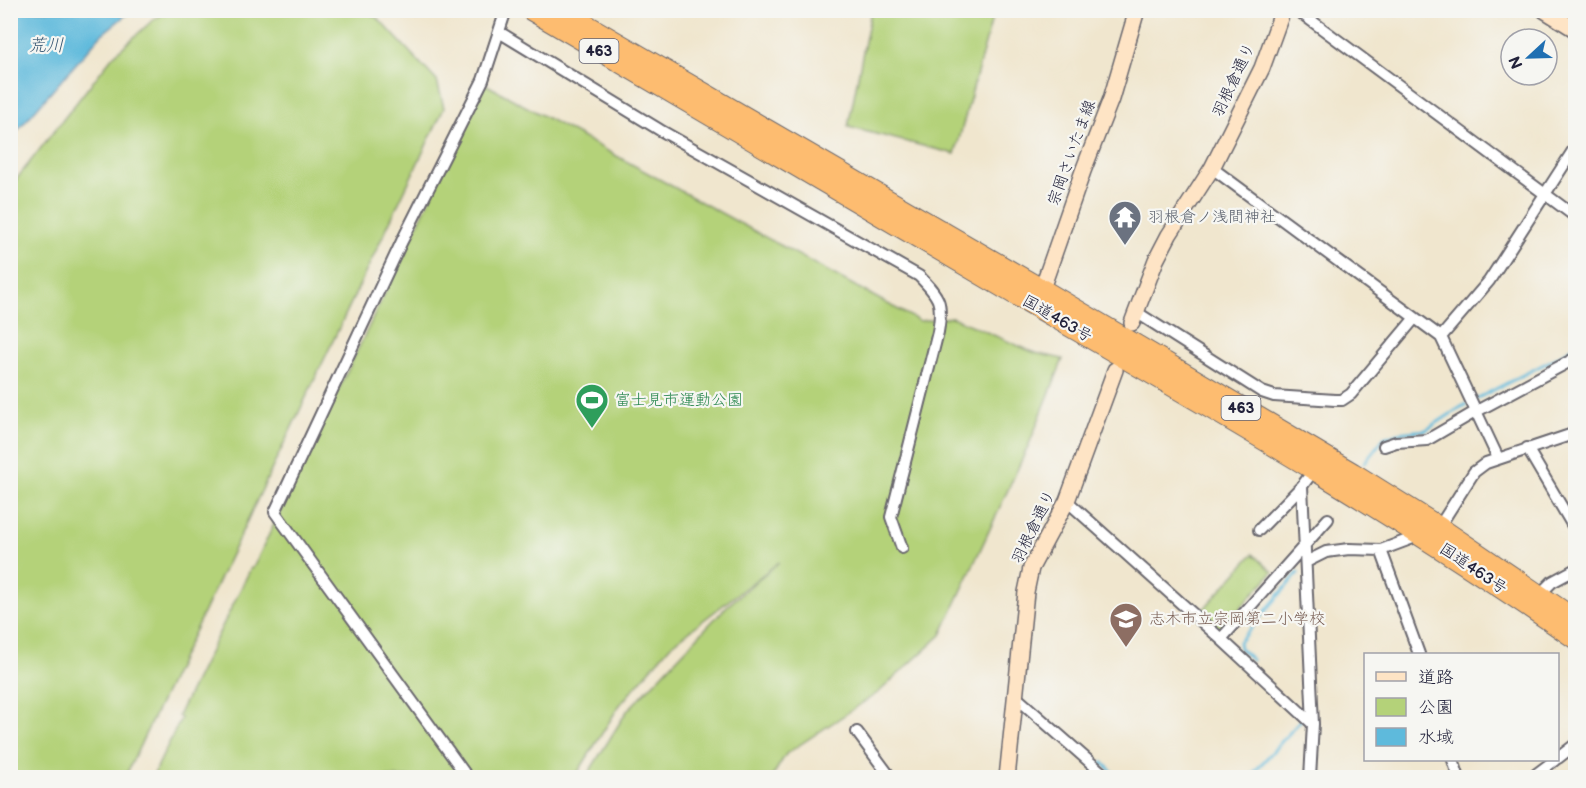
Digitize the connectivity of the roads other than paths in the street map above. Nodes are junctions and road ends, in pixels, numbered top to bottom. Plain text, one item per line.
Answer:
1 (506, 10) edge
2 (531, 10) edge
3 (561, 10) edge
4 (1137, 10) edge
5 (1283, 10) edge
6 (1297, 10) edge
7 (1544, 10) edge
8 (1575, 30) edge
9 (499, 32) junction
10 (671, 84) junction
11 (1575, 146) edge
12 (1212, 168) junction
13 (1544, 194) junction
14 (1575, 218) edge
15 (1039, 298) junction
16 (1134, 318) joint
17 (1414, 319) junction
18 (1441, 337) junction
19 (1575, 358) edge
20 (1115, 370) dead end
21 (1475, 412) junction
22 (1575, 434) edge
23 (1384, 446) dead end
24 (1527, 448) junction
25 (1498, 458) junction
26 (1314, 470) junction
27 (1302, 486) junction
28 (1067, 501) junction
29 (1328, 519) dead end
30 (1259, 530) dead end
31 (1430, 531) junction
32 (1575, 531) edge
33 (1305, 546) junction
34 (902, 548) dead end
35 (1381, 550) junction
36 (1306, 562) junction
37 (1575, 569) edge
38 (1539, 594) junction
39 (1575, 620) edge
40 (1221, 639) junction
41 (1575, 639) edge
42 (1419, 653) edge
43 (1016, 697) junction
44 (1313, 724) junction
45 (857, 732) dead end
46 (1575, 744) edge
47 (1559, 757) edge
48 (1454, 761) edge
49 (1553, 761) edge
50 (1102, 775) edge
51 (468, 777) edge
52 (891, 777) edge
53 (1007, 777) edge
54 (1310, 777) edge
55 (1459, 777) edge
56 (1531, 777) edge

1 - 9 street
2 - 10 highway, 国道463号 / 463
3 - 10 highway, 国道463号 / 463
4 - 15 street, 宗岡さいたま線
5 - 12 street, 羽根倉通り
6 - 13 street
7 - 8 street
9 - 34 street
9 - 51 street
10 - 15 highway, 国道463号 / 463
11 - 13 street
12 - 16 street, 羽根倉通り
12 - 17 street
13 - 14 street
13 - 18 street
15 - 26 highway, 国道463号 / 463
15 - 31 highway, 国道463号 / 463
16 - 17 street
17 - 18 street
18 - 21 street
19 - 21 street
20 - 28 street, 羽根倉通り
21 - 23 street
21 - 25 street
22 - 24 street
24 - 25 street
24 - 32 street
25 - 31 street
26 - 27 street
26 - 31 highway, 国道463号 / 463
27 - 30 street
27 - 33 street
28 - 40 street
28 - 43 street, 羽根倉通り
29 - 33 street
31 - 35 street
31 - 38 highway, 国道463号 / 463
31 - 41 highway, 国道463号 / 463
33 - 36 street
33 - 40 street
35 - 36 street
35 - 42 street
36 - 44 street
37 - 38 street
38 - 39 highway, 国道463号 / 463
40 - 44 street
43 - 50 street
43 - 53 street, 羽根倉通り
44 - 54 street
45 - 52 street
46 - 47 street
48 - 55 street
49 - 56 street

